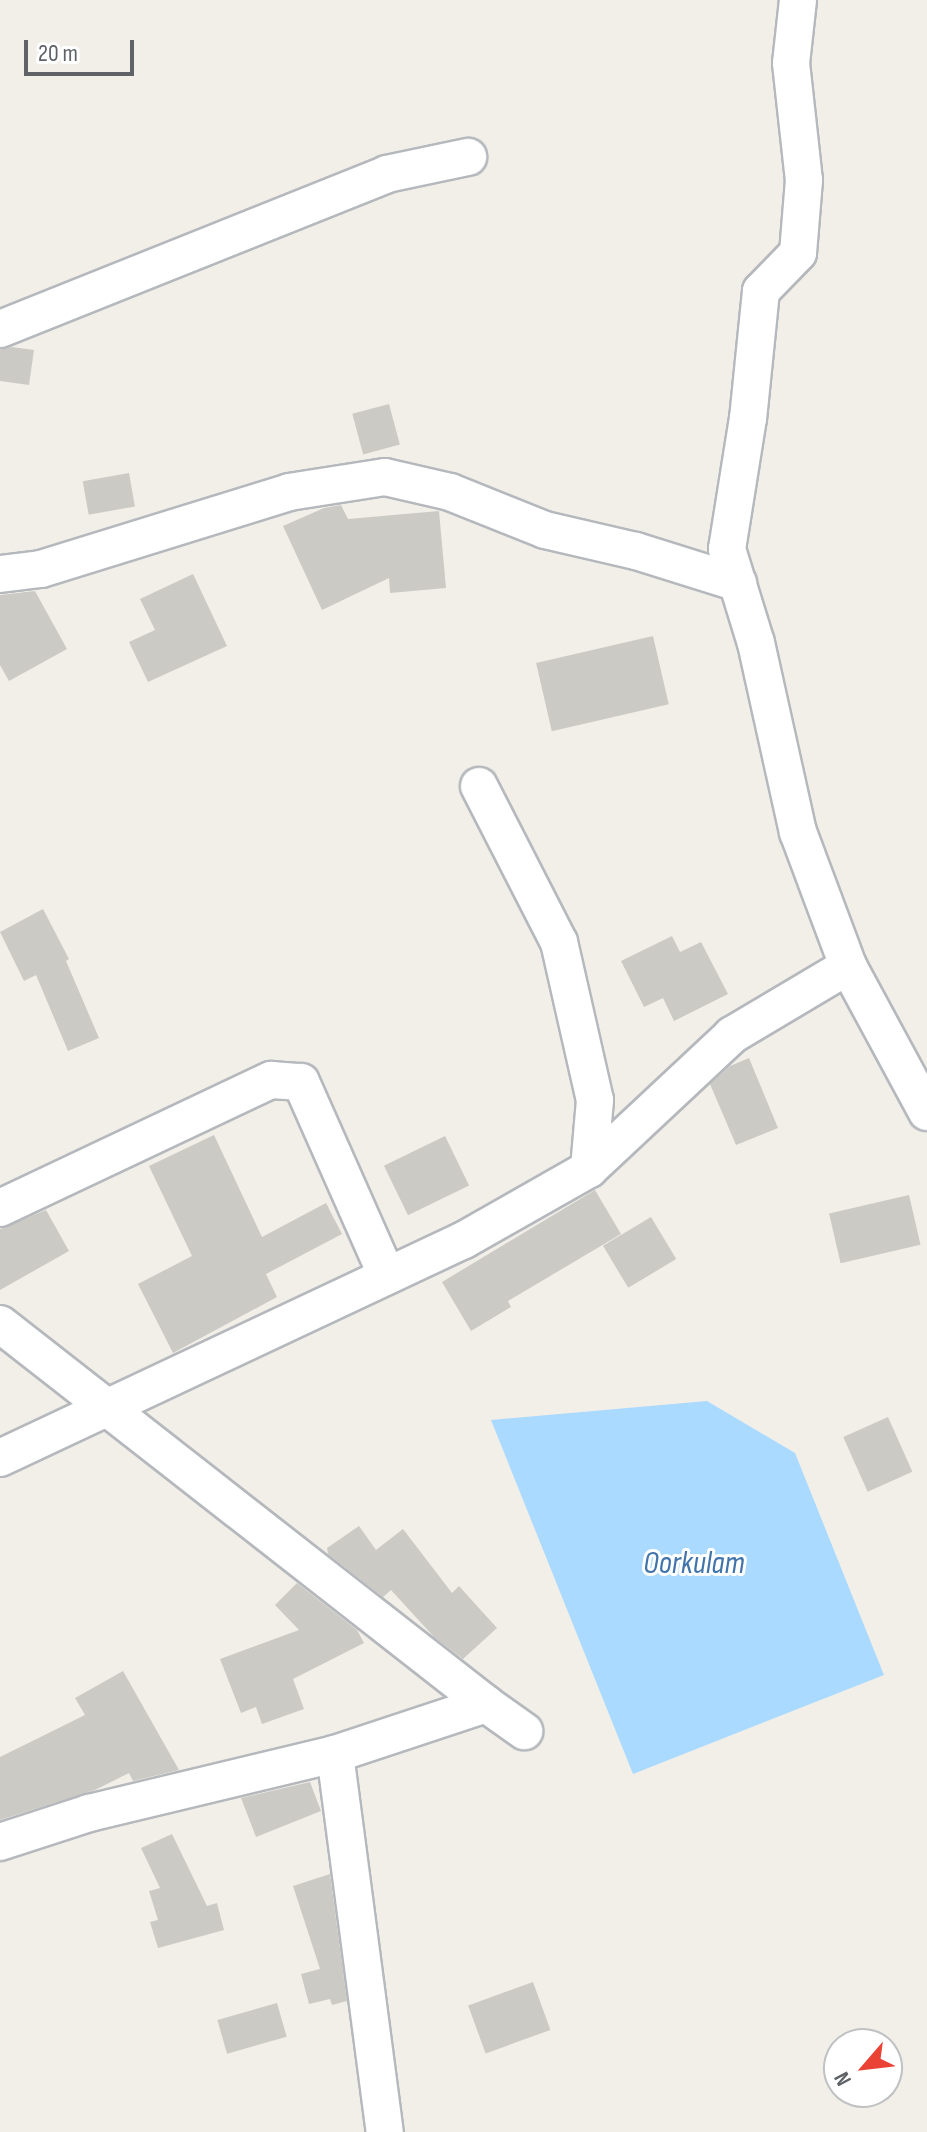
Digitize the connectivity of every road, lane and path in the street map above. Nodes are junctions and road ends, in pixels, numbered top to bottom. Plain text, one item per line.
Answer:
1 (798, 0) edge
2 (468, 157) dead end
3 (0, 329) edge
4 (0, 574) edge
5 (738, 583) junction
6 (479, 786) dead end
7 (848, 966) junction
8 (927, 1112) edge
9 (589, 1169) junction
10 (0, 1208) edge
11 (387, 1276) junction
12 (0, 1324) edge
13 (105, 1409) junction
14 (0, 1458) edge
15 (486, 1704) junction
16 (524, 1731) dead end
17 (335, 1754) junction
18 (0, 1842) edge
19 (385, 2132) edge

1 - 5 street
2 - 3 street
4 - 5 street
5 - 7 street
6 - 9 street
7 - 8 street
7 - 9 street
9 - 11 street
10 - 11 street
11 - 13 street
12 - 13 street
13 - 14 street
13 - 15 street
15 - 16 street
15 - 17 street
17 - 18 street
17 - 19 street

